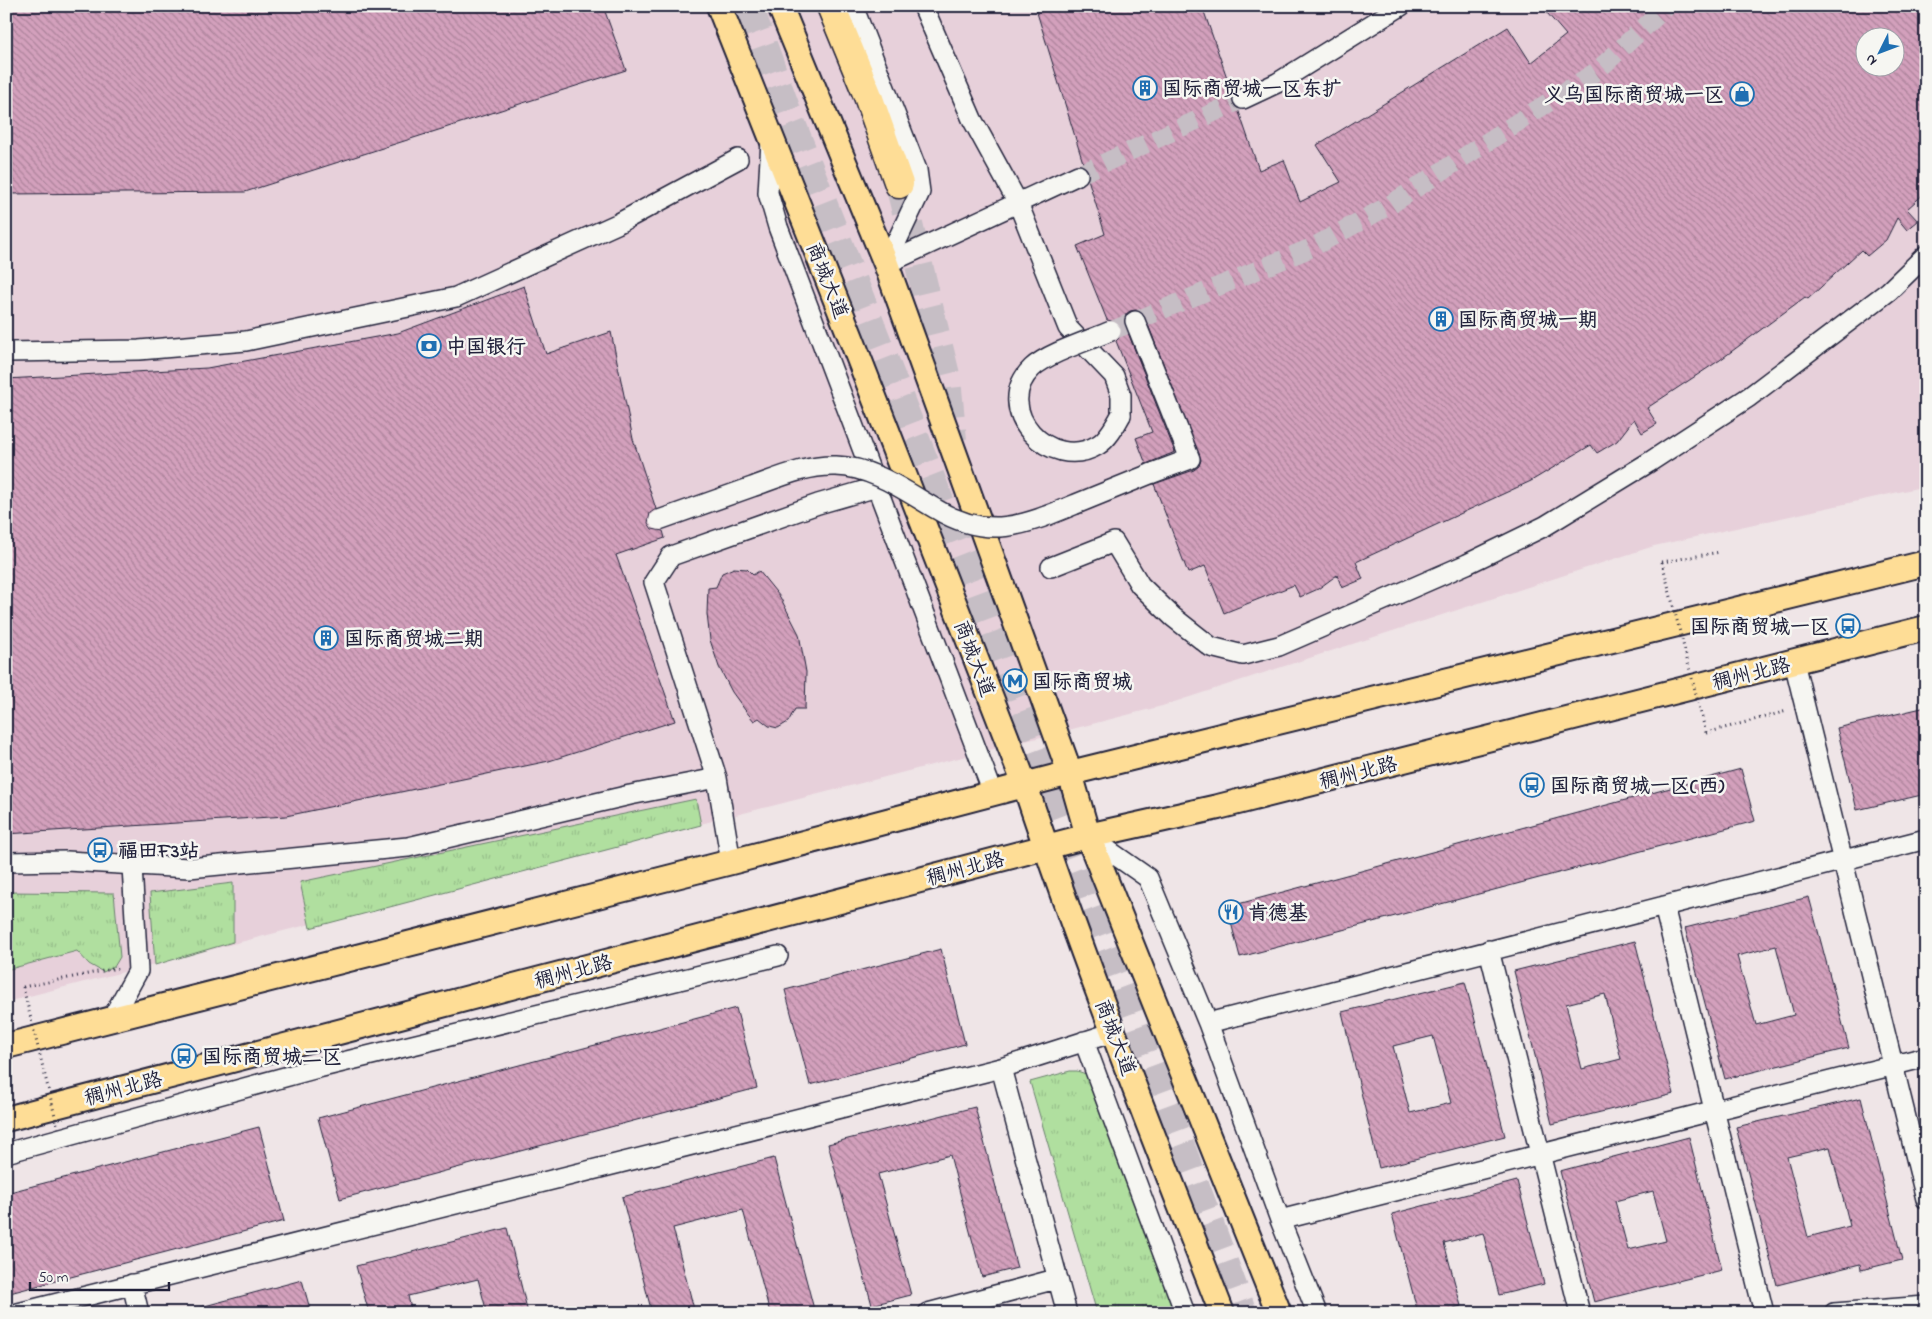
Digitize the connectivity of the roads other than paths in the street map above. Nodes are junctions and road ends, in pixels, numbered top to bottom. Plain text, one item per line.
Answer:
1 (719, 6) edge
2 (780, 6) edge
3 (831, 6) edge
4 (853, 6) edge
5 (923, 6) edge
6 (1400, 6) edge
7 (1243, 99) tunnel mouth
8 (771, 138) junction
9 (738, 160) dead end
10 (1078, 175) tunnel mouth
11 (899, 184) tunnel mouth
12 (1018, 203) junction
13 (1926, 255) edge
14 (886, 264) junction
15 (1135, 321) dead end
16 (1111, 331) tunnel mouth
17 (6, 352) edge
18 (877, 487) junction
19 (659, 520) dead end
20 (1926, 563) edge
21 (1051, 567) dead end
22 (1926, 628) edge
23 (1794, 662) junction
24 (1070, 773) junction
25 (717, 778) junction
26 (1025, 785) junction
27 (993, 793) junction
28 (1088, 836) junction
29 (1926, 839) edge
30 (1046, 847) junction
31 (1843, 860) junction
32 (6, 862) edge
33 (731, 862) junction
34 (132, 866) junction
35 (1664, 906) junction
36 (1489, 950) junction
37 (778, 956) dead end
38 (111, 1020) junction
39 (1208, 1023) junction
40 (1114, 1032) junction
41 (1084, 1041) junction
42 (6, 1046) edge
43 (1926, 1057) edge
44 (1893, 1065) junction
45 (1001, 1068) junction
46 (1714, 1110) junction
47 (6, 1119) edge
48 (6, 1153) edge
49 (1540, 1154) junction
50 (1926, 1199) edge
51 (1280, 1220) junction
52 (1056, 1279) junction
53 (132, 1284) junction
54 (1926, 1306) edge
55 (18, 1313) edge
56 (139, 1313) edge
57 (928, 1313) edge
58 (1067, 1313) edge
59 (1185, 1313) edge
60 (1222, 1313) edge
61 (1279, 1313) edge
62 (1317, 1313) edge
63 (1580, 1313) edge
64 (1764, 1313) edge
65 (1834, 1313) edge

1 - 8 main road, 商城大道
2 - 14 main road
3 - 11 highway
4 - 14 street
5 - 12 street
6 - 7 street
8 - 18 street
8 - 26 main road, 商城大道
9 - 17 street
10 - 12 street
12 - 14 street
12 - 16 street, bridge
13 - 21 street
14 - 24 main road
15 - 19 street, bridge
18 - 25 street
18 - 27 street
20 - 24 main road
22 - 23 main road, 稠州北路
23 - 28 main road, 稠州北路
23 - 31 street
24 - 26 main road
24 - 28 main road
25 - 33 street
25 - 34 street
26 - 27 main road
26 - 30 main road, 商城大道
27 - 33 main road
28 - 30 main road, 稠州北路
28 - 39 street
28 - 61 main road
29 - 31 street
30 - 40 main road, 商城大道
30 - 47 main road, 稠州北路
31 - 35 street
31 - 44 street
32 - 34 street
33 - 38 main road
34 - 38 street
35 - 36 street
35 - 46 street
36 - 39 street
36 - 49 street
37 - 48 street
38 - 42 main road
39 - 51 street
40 - 41 street
40 - 60 main road, 商城大道
41 - 45 street
41 - 59 street
43 - 44 street
44 - 46 street
44 - 50 street
45 - 52 street
45 - 53 street
46 - 49 street
46 - 64 street
49 - 51 street
49 - 63 street
51 - 62 street
52 - 57 street
52 - 58 street
53 - 55 street
53 - 56 street
54 - 65 street

